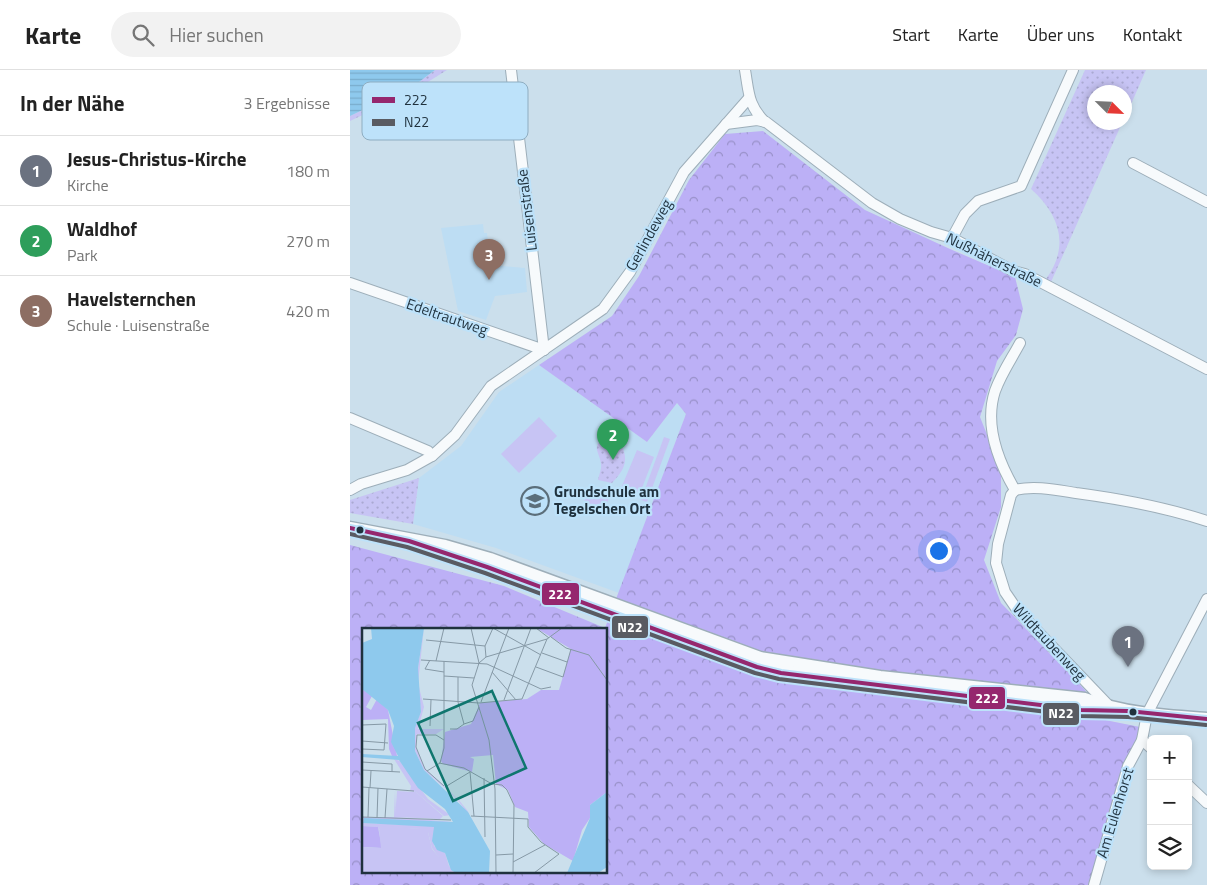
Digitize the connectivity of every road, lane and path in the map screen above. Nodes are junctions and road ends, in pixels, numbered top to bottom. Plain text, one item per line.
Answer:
1 (745, 70) edge
2 (1073, 70) edge
3 (749, 98) junction
4 (766, 122) junction
5 (730, 123) junction
6 (519, 140) edge
7 (1133, 163) dead end
8 (1207, 202) edge
9 (952, 238) junction
10 (350, 282) edge
11 (1020, 343) dead end
12 (544, 350) junction
13 (1207, 369) edge
14 (350, 418) edge
15 (432, 456) junction
16 (350, 490) edge
17 (1015, 490) junction
18 (1207, 521) edge
19 (350, 528) edge
20 (1207, 599) edge
21 (1112, 709) junction
22 (1147, 714) junction
23 (1207, 719) edge
24 (1142, 740) junction
25 (1147, 744) edge
26 (1192, 789) edge
27 (1207, 803) edge
28 (1094, 885) edge

1 - 3 street
2 - 9 street
3 - 4 street, Nußhäherstraße
3 - 5 street, Gerlindeweg
4 - 5 street
4 - 9 street, Nußhäherstraße
5 - 12 street, Gerlindeweg
6 - 12 street, Luisenstraße
7 - 8 street
9 - 13 street, Nußhäherstraße
10 - 12 street, Edeltrautweg
11 - 17 street
12 - 15 street, Gerlindeweg
14 - 15 street
15 - 16 street, Gerlindeweg
17 - 18 street
17 - 21 street, Wildtaubenweg
19 - 21 street
20 - 22 street, Am Eulenhorst
21 - 22 street
22 - 23 street
22 - 24 street, Am Eulenhorst
24 - 25 street
24 - 28 street, Am Eulenhorst
26 - 27 street

